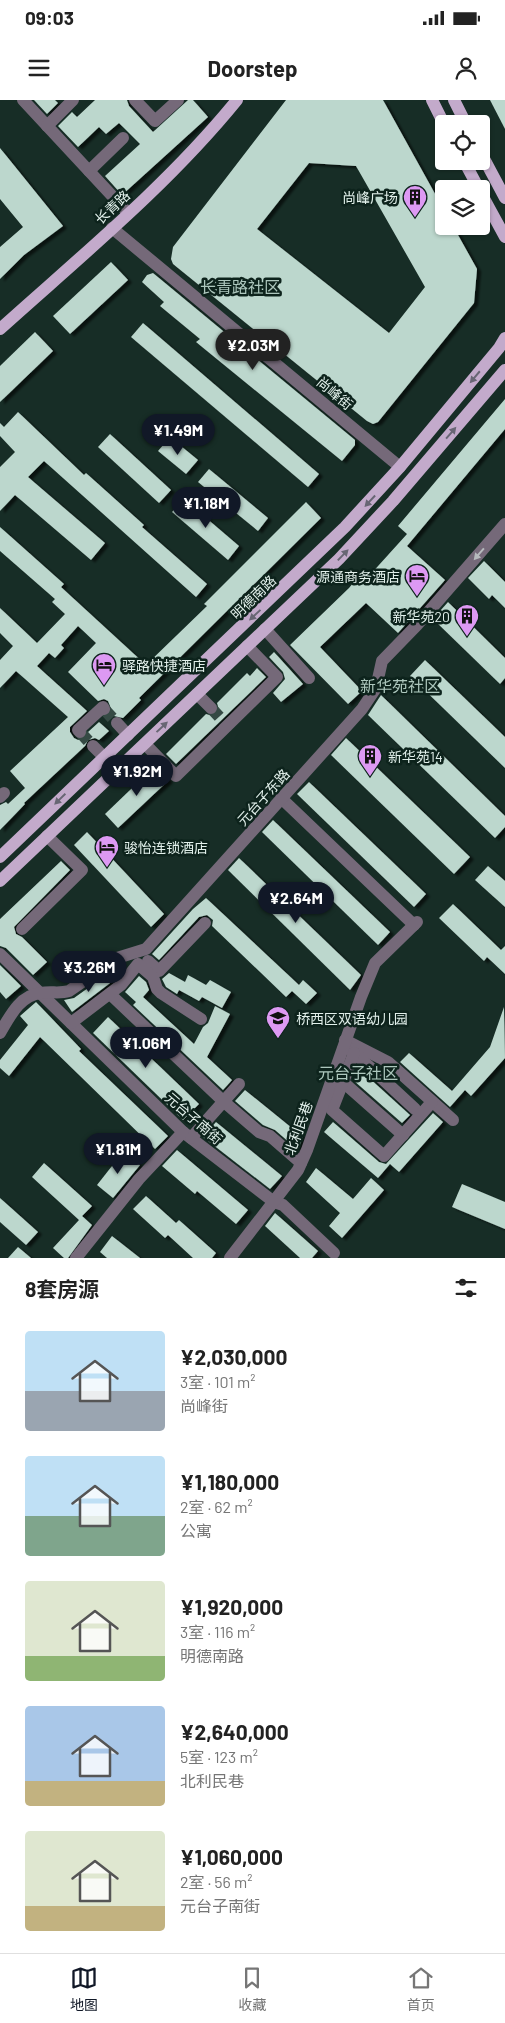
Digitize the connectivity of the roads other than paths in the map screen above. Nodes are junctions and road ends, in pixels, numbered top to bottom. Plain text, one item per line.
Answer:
1 (23, 100) edge
2 (73, 100) edge
3 (135, 100) edge
4 (178, 100) edge
5 (237, 100) edge
6 (432, 100) edge
7 (454, 100) edge
8 (440, 115) edge
9 (462, 115) edge
10 (47, 126) junction
11 (124, 138) dead end
12 (490, 169) edge
13 (89, 170) junction
14 (505, 198) edge
15 (490, 210) edge
16 (128, 213) junction
17 (112, 228) junction
18 (505, 237) edge
19 (0, 329) edge
20 (505, 338) edge
21 (505, 370) edge
22 (400, 467) junction
23 (505, 524) edge
24 (313, 560) junction
25 (326, 571) junction
26 (265, 629) junction
27 (247, 646) junction
28 (309, 678) dead end
29 (197, 694) junction
30 (212, 708) tunnel mouth
31 (104, 709) dead end
32 (117, 723) tunnel mouth
33 (80, 732) dead end
34 (128, 735) junction
35 (145, 744) junction
36 (93, 746) tunnel mouth
37 (104, 757) junction
38 (281, 798) junction
39 (47, 836) junction
40 (0, 857) edge
41 (0, 881) edge
42 (206, 923) dead end
43 (22, 929) dead end
44 (0, 954) edge
45 (135, 957) junction
46 (40, 992) junction
47 (110, 994) junction
48 (202, 1019) dead end
49 (71, 1023) junction
50 (0, 1033) edge
51 (344, 1042) junction
52 (354, 1053) junction
53 (344, 1082) junction
54 (239, 1084) dead end
55 (223, 1101) junction
56 (432, 1102) junction
57 (415, 1109) dead end
58 (453, 1120) dead end
59 (187, 1135) junction
60 (402, 1135) junction
61 (301, 1162) junction
62 (274, 1202) junction
63 (334, 1253) dead end
64 (76, 1258) edge
65 (230, 1258) edge

1 - 10 street
2 - 10 street
3 - 4 street
5 - 16 main road, 长青路
6 - 8 main road
7 - 9 main road
10 - 13 street
11 - 13 street
12 - 14 main road
13 - 16 street
15 - 18 main road
16 - 17 main road, 长青路
17 - 19 main road, 长青路
17 - 22 street, 尚峰街
20 -> 22 main road, 明德南路
25 -> 21 main road
22 -> 24 main road, 明德南路
23 -> 38 street, 元台子东路
24 - 25 main road
24 -> 34 main road, 明德南路
25 - 26 main road
26 - 27 main road
26 - 28 street
27 - 29 main road
27 - 35 street
29 - 30 street
35 -> 29 main road
31 - 33 street
32 - 34 street
34 - 37 main road, 明德南路
35 - 39 main road
36 - 37 street
37 -> 40 main road, 明德南路
38 - 45 street, 元台子东路
38 - 51 street, 北利民巷
39 - 41 main road
39 - 43 street
42 - 45 street
44 - 46 street, 元台子南街
45 - 46 street, 元台子东路
45 - 47 street
45 - 48 street
46 - 49 street, 元台子南街
46 - 50 street, 元台子东路
47 - 49 street
47 - 55 street
49 - 59 street, 元台子南街
51 - 52 street
51 - 56 street
51 - 61 street, 北利民巷
52 - 53 street
52 - 57 street
53 - 60 street
53 - 60 street
54 - 55 street
55 - 59 street
55 - 61 street
56 - 58 street
56 - 60 street
59 - 62 street, 元台子南街
59 - 64 street
61 - 62 street, 北利民巷
62 - 63 street, 元台子南街
62 - 65 street, 北利民巷

